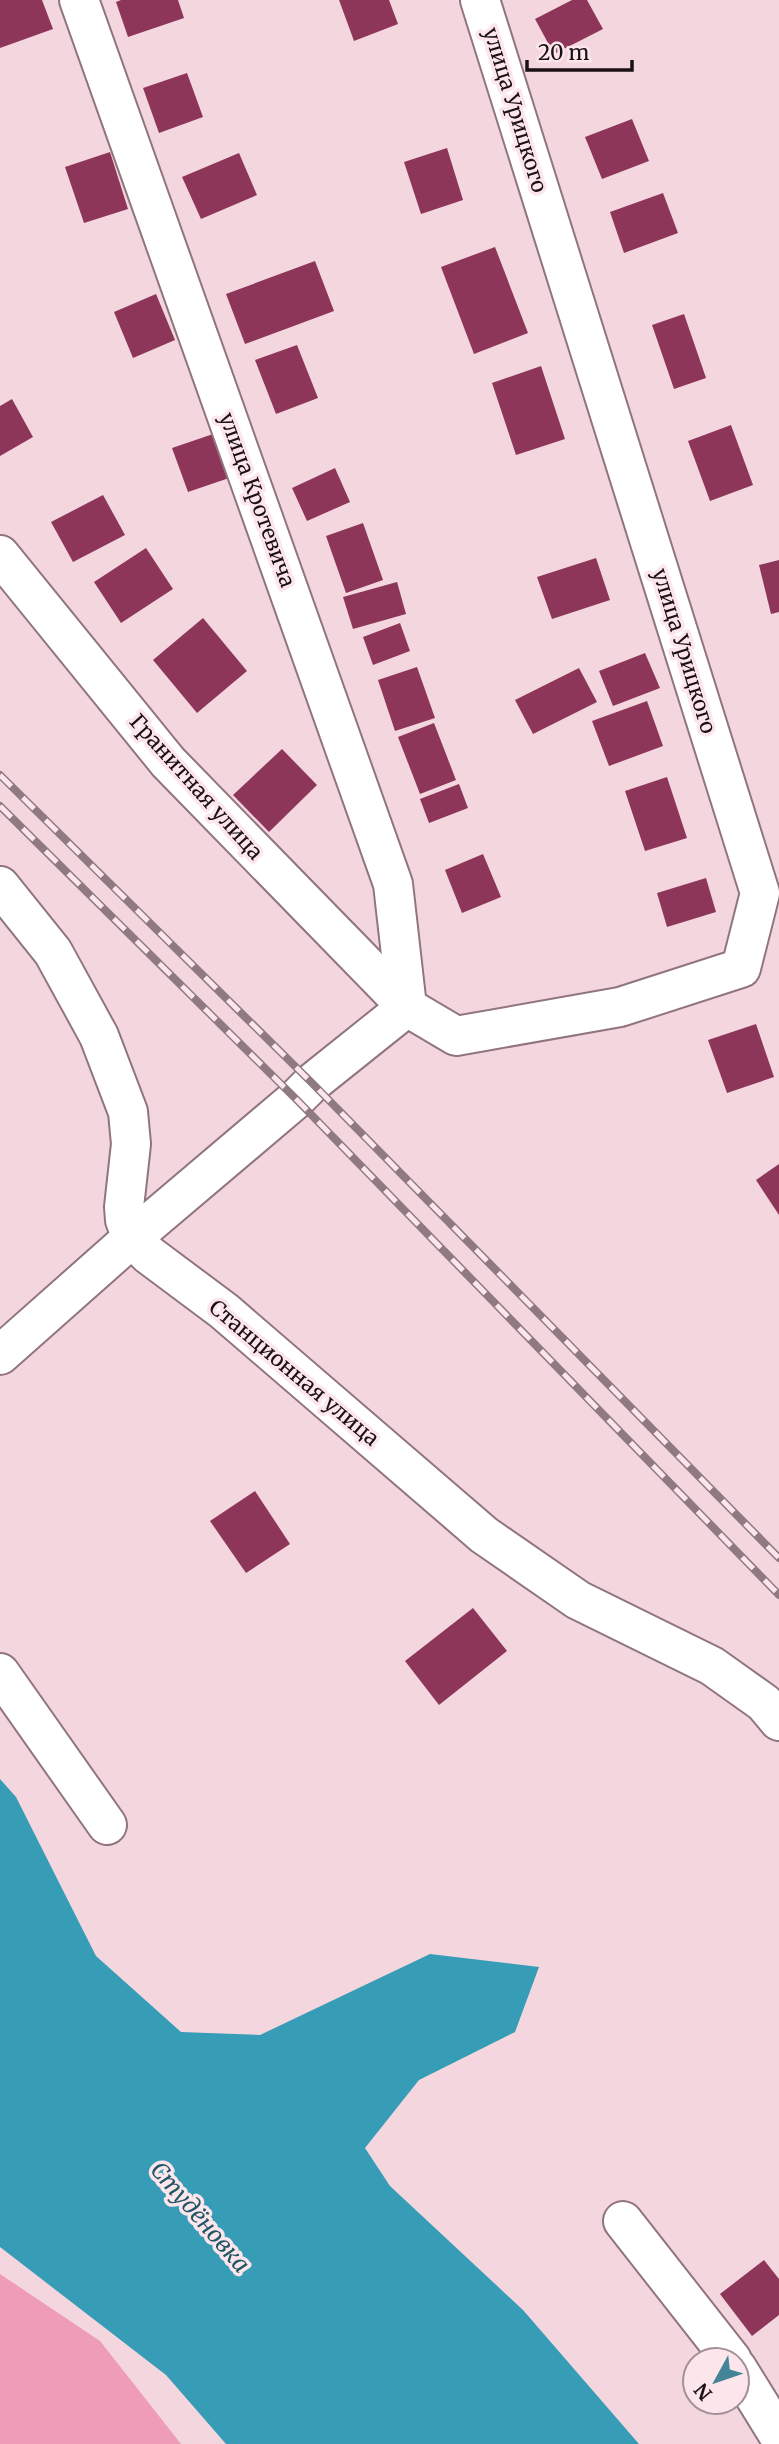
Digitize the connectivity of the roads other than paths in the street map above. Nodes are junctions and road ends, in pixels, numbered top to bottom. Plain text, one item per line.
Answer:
1 (79, 0) edge
2 (480, 0) edge
3 (0, 555) edge
4 (0, 886) edge
5 (407, 1007) junction
6 (132, 1238) junction
7 (0, 1355) edge
8 (0, 1673) edge
9 (779, 1721) edge
10 (107, 1825) dead end
11 (623, 2221) dead end
12 (721, 2346) edge
13 (751, 2391) edge
14 (779, 2436) edge

1 - 5 street, улица Кротевича
2 - 5 street, улица Урицкого
3 - 5 street, Гранитная улица
4 - 6 street
5 - 6 street
6 - 7 street
6 - 9 street, Станционная улица
8 - 10 street
11 - 12 street
13 - 14 street

